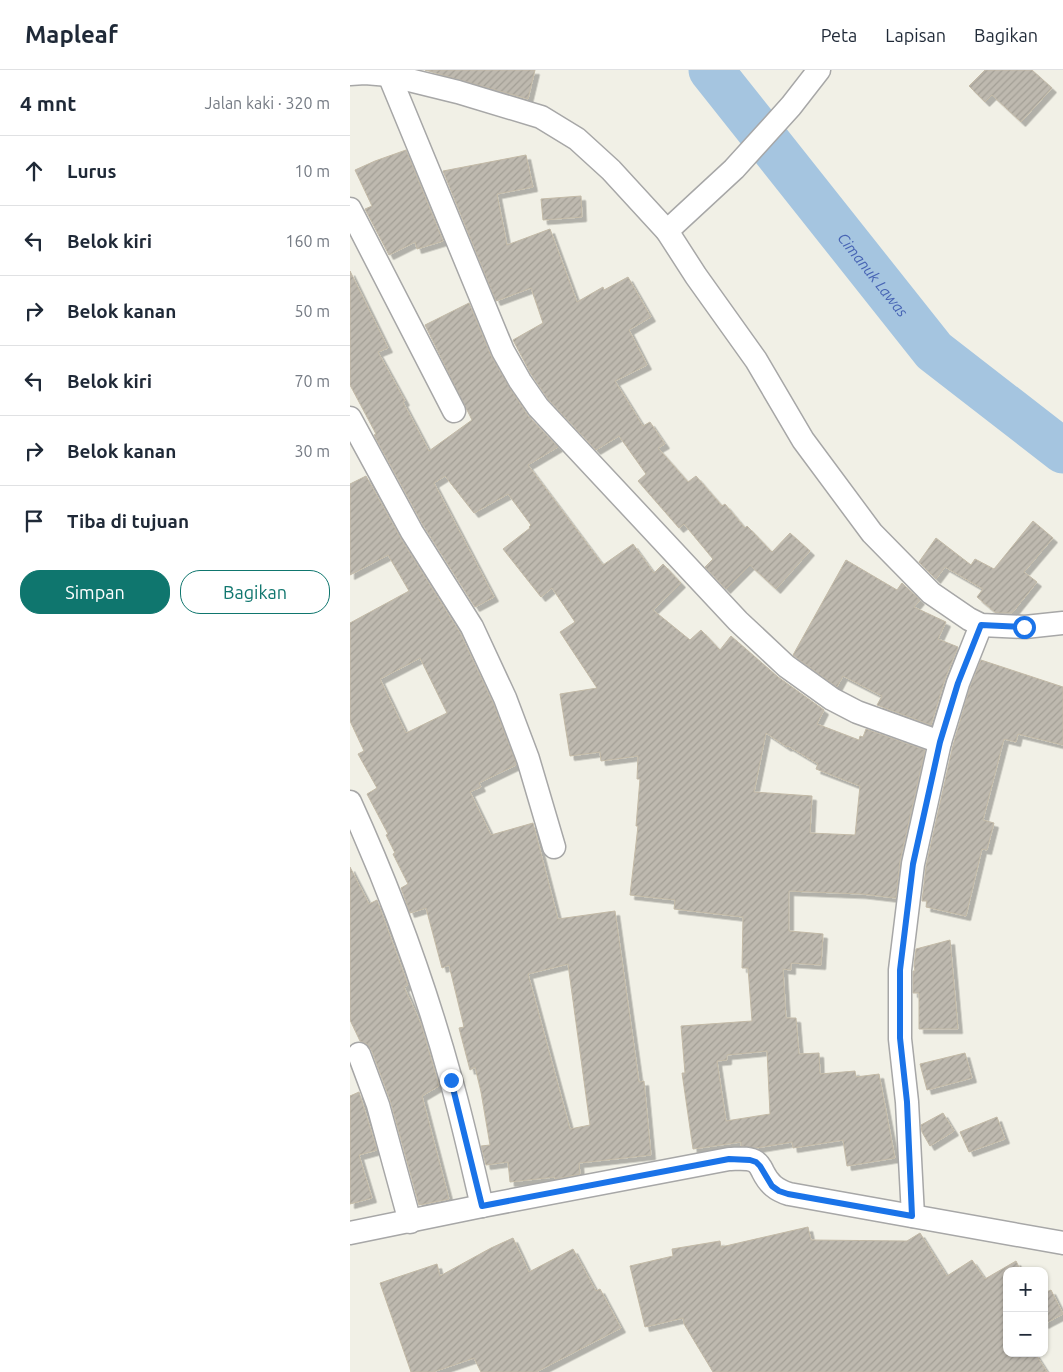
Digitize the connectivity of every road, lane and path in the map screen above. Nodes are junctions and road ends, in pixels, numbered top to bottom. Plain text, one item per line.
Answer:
1 (819, 70) edge
2 (350, 74) edge
3 (389, 76) junction
4 (350, 209) edge
5 (667, 231) junction
6 (454, 411) dead end
7 (350, 418) edge
8 (1063, 623) edge
9 (981, 625) junction
10 (940, 742) junction
11 (350, 802) edge
12 (554, 847) dead end
13 (359, 1054) dead end
14 (482, 1206) junction
15 (912, 1216) junction
16 (410, 1222) junction
17 (350, 1233) edge
18 (1063, 1243) edge

1 - 5 street
2 - 3 street
3 - 5 street
3 - 10 street
4 - 6 street
5 - 9 street
7 - 12 street
8 - 9 street
9 - 10 street
10 - 15 street
11 - 14 street
13 - 16 street
14 - 15 street
14 - 16 street
15 - 18 street
16 - 17 street

